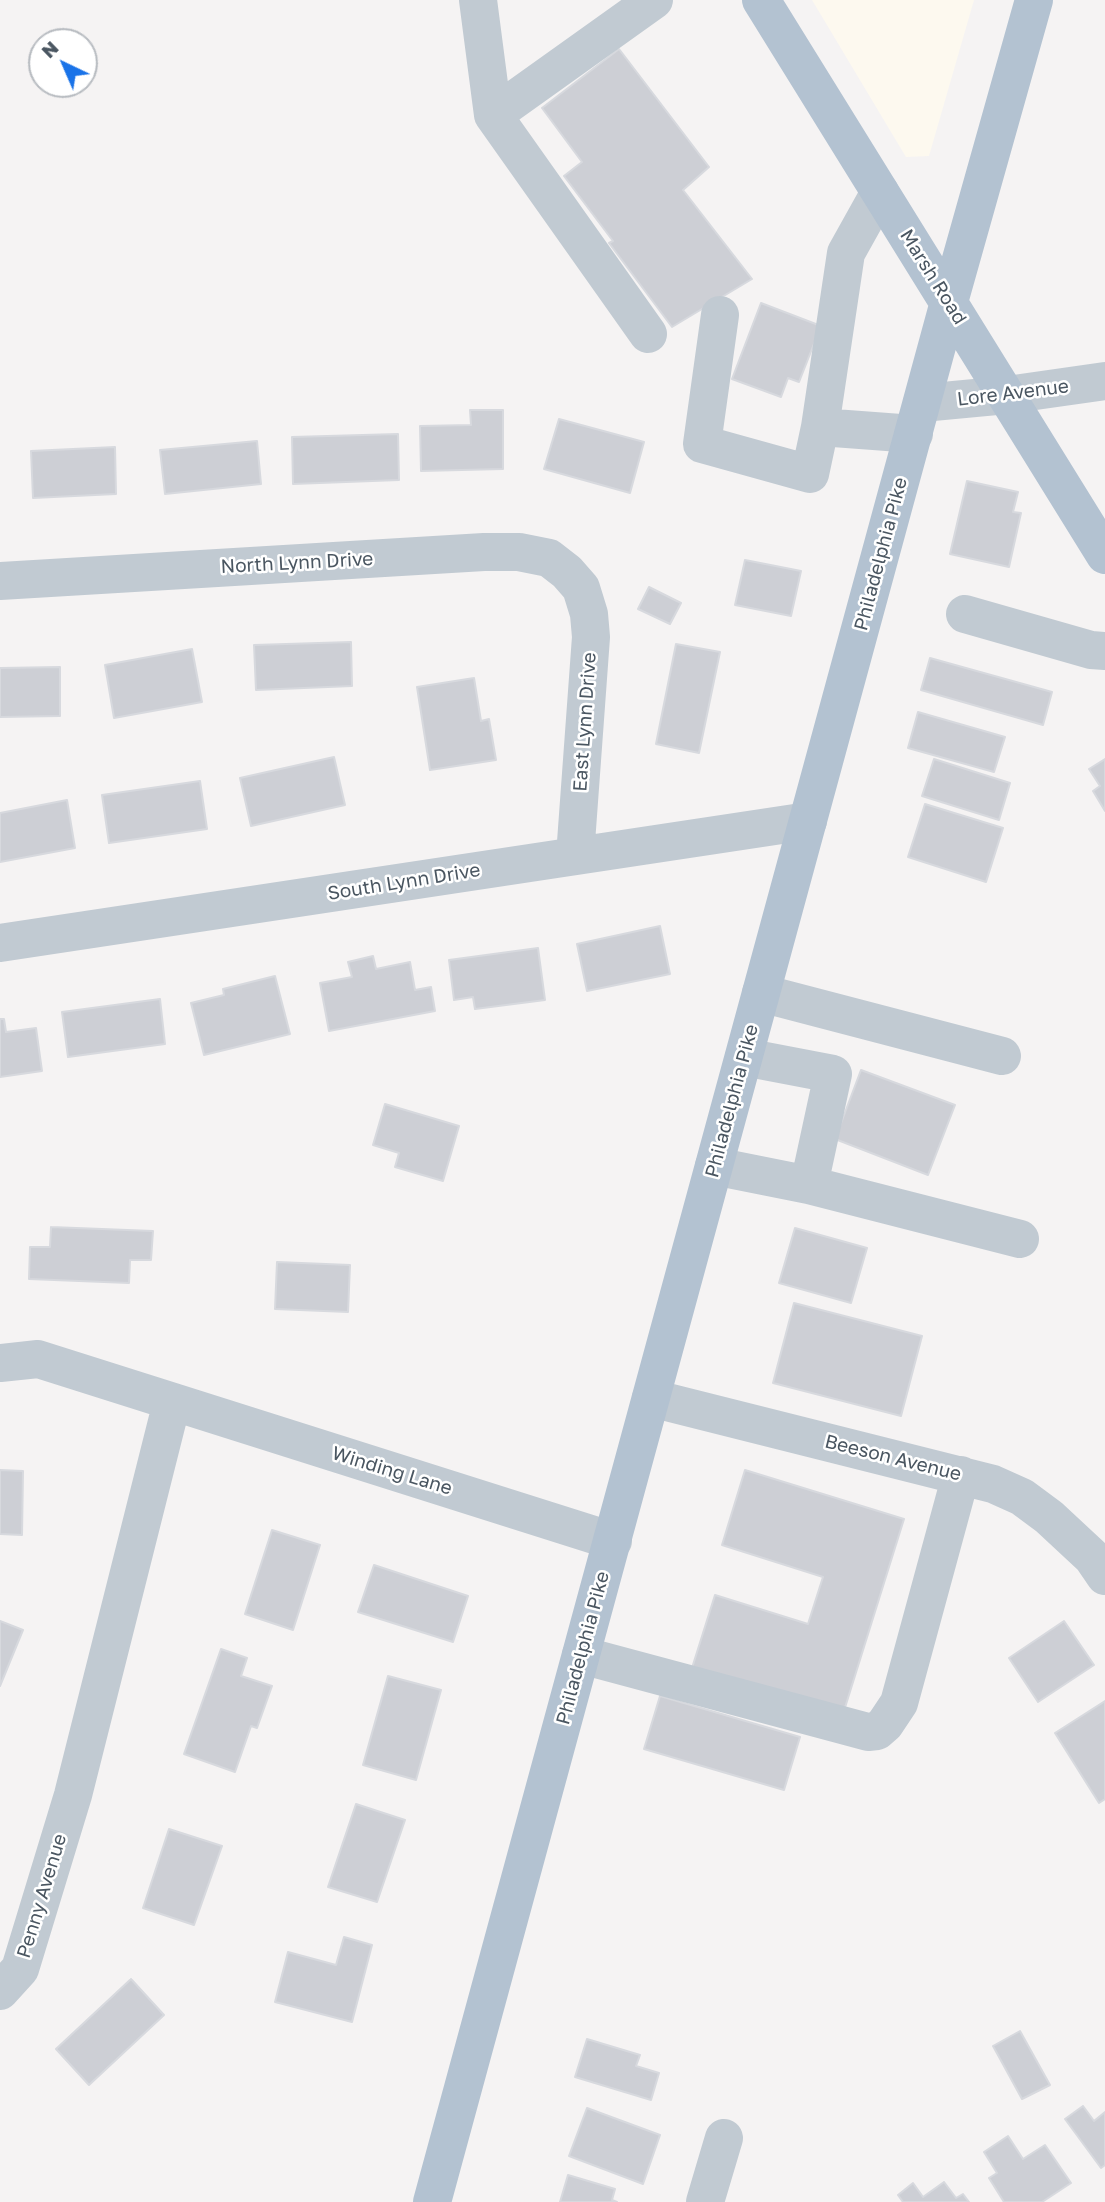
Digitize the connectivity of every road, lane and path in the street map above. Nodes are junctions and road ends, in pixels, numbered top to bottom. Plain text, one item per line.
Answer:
1 (478, 0) edge
2 (654, 0) edge
3 (761, 0) edge
4 (1034, 0) edge
5 (493, 115) junction
6 (880, 192) junction
7 (949, 302) junction
8 (720, 314) dead end
9 (648, 334) dead end
10 (1105, 381) edge
11 (1007, 395) junction
12 (918, 418) junction
13 (821, 427) junction
14 (1105, 555) edge
15 (0, 581) edge
16 (581, 588) joint
17 (965, 614) dead end
18 (1105, 651) edge
19 (808, 821) junction
20 (575, 856) junction
21 (0, 943) edge
22 (761, 993) junction
23 (1002, 1056) dead end
24 (744, 1057) junction
25 (714, 1166) junction
26 (809, 1185) junction
27 (1020, 1239) dead end
28 (0, 1363) edge
29 (651, 1398) junction
30 (172, 1402) junction
31 (961, 1475) junction
32 (613, 1541) junction
33 (1105, 1576) edge
34 (581, 1655) junction
35 (0, 1991) edge
36 (724, 2138) dead end
37 (432, 2202) edge
38 (705, 2202) edge

1 - 5 street
2 - 5 street
3 - 6 main road, Marsh Road
4 - 7 main road, Philadelphia Pike
5 - 9 street
6 - 7 main road, Marsh Road
6 - 13 street
7 - 11 main road, Marsh Road
7 - 12 main road, Philadelphia Pike
8 - 13 street
10 - 11 street, Lore Avenue
11 - 12 street, Lore Avenue
11 - 14 main road, Marsh Road
12 - 13 street, Lore Avenue
12 - 19 main road, Philadelphia Pike
15 - 16 street, North Lynn Drive
16 - 20 street, East Lynn Drive
17 - 18 street
19 - 20 street, South Lynn Drive
19 - 22 main road, Philadelphia Pike
20 - 21 street, South Lynn Drive
22 - 23 street
22 - 24 main road, Philadelphia Pike
24 - 25 main road, Philadelphia Pike
24 - 26 street
25 - 26 street
25 - 29 main road, Philadelphia Pike
26 - 27 street
28 - 30 street, Winding Lane
29 - 31 street, Beeson Avenue
29 - 32 main road, Philadelphia Pike
30 - 32 street, Winding Lane
30 - 35 street, Penny Avenue
31 - 33 street, Beeson Avenue
31 - 34 street
32 - 34 main road, Philadelphia Pike
34 - 37 main road, Philadelphia Pike
36 - 38 street

